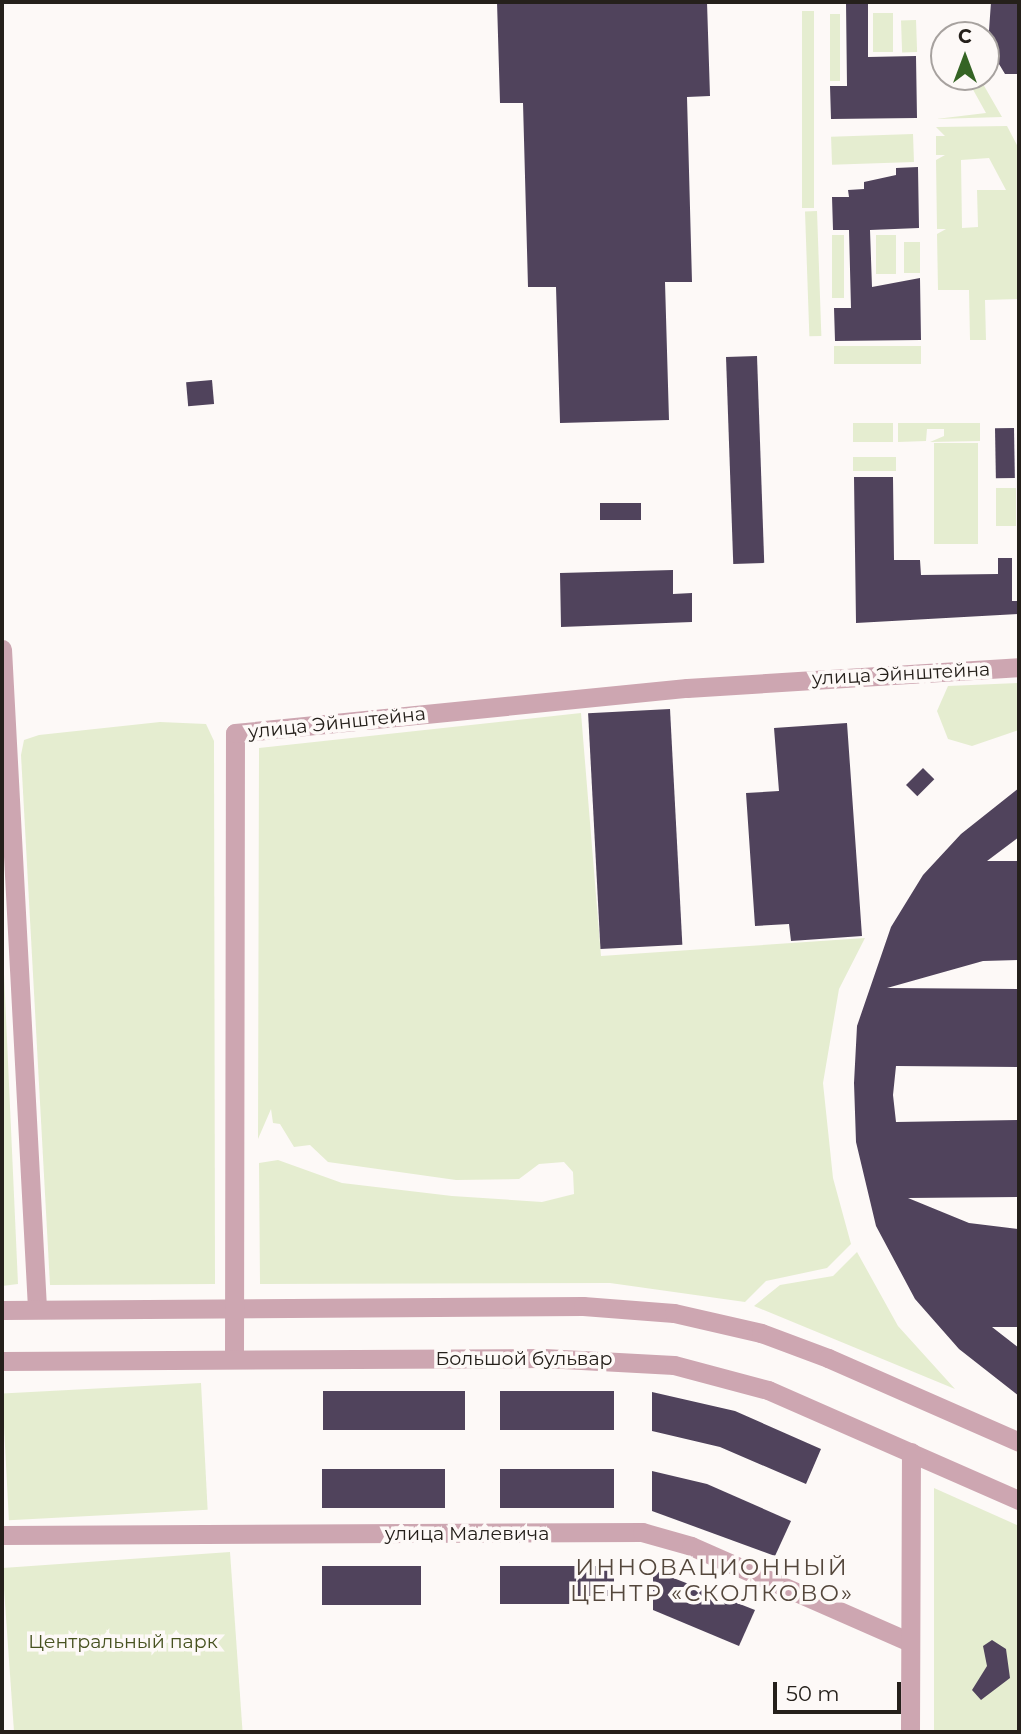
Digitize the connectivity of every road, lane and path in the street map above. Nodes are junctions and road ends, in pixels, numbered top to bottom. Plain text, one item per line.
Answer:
1 (2, 649) edge
2 (1019, 667) edge
3 (233, 1306) junction
4 (37, 1307) junction
5 (2, 1310) edge
6 (234, 1358) junction
7 (2, 1361) edge
8 (1019, 1442) edge
9 (911, 1452) junction
10 (1019, 1500) edge
11 (2, 1535) edge
12 (910, 1642) junction
13 (909, 1732) edge

1 - 4 street
2 - 3 street, улица Эйнштейна
3 - 4 street
3 - 6 street, улица Эйнштейна
3 - 8 street
4 - 5 street
6 - 7 street, Большой бульвар
6 - 9 street, Большой бульвар
9 - 10 street, Большой бульвар
9 - 12 street
11 - 12 street, улица Малевича
12 - 13 street

